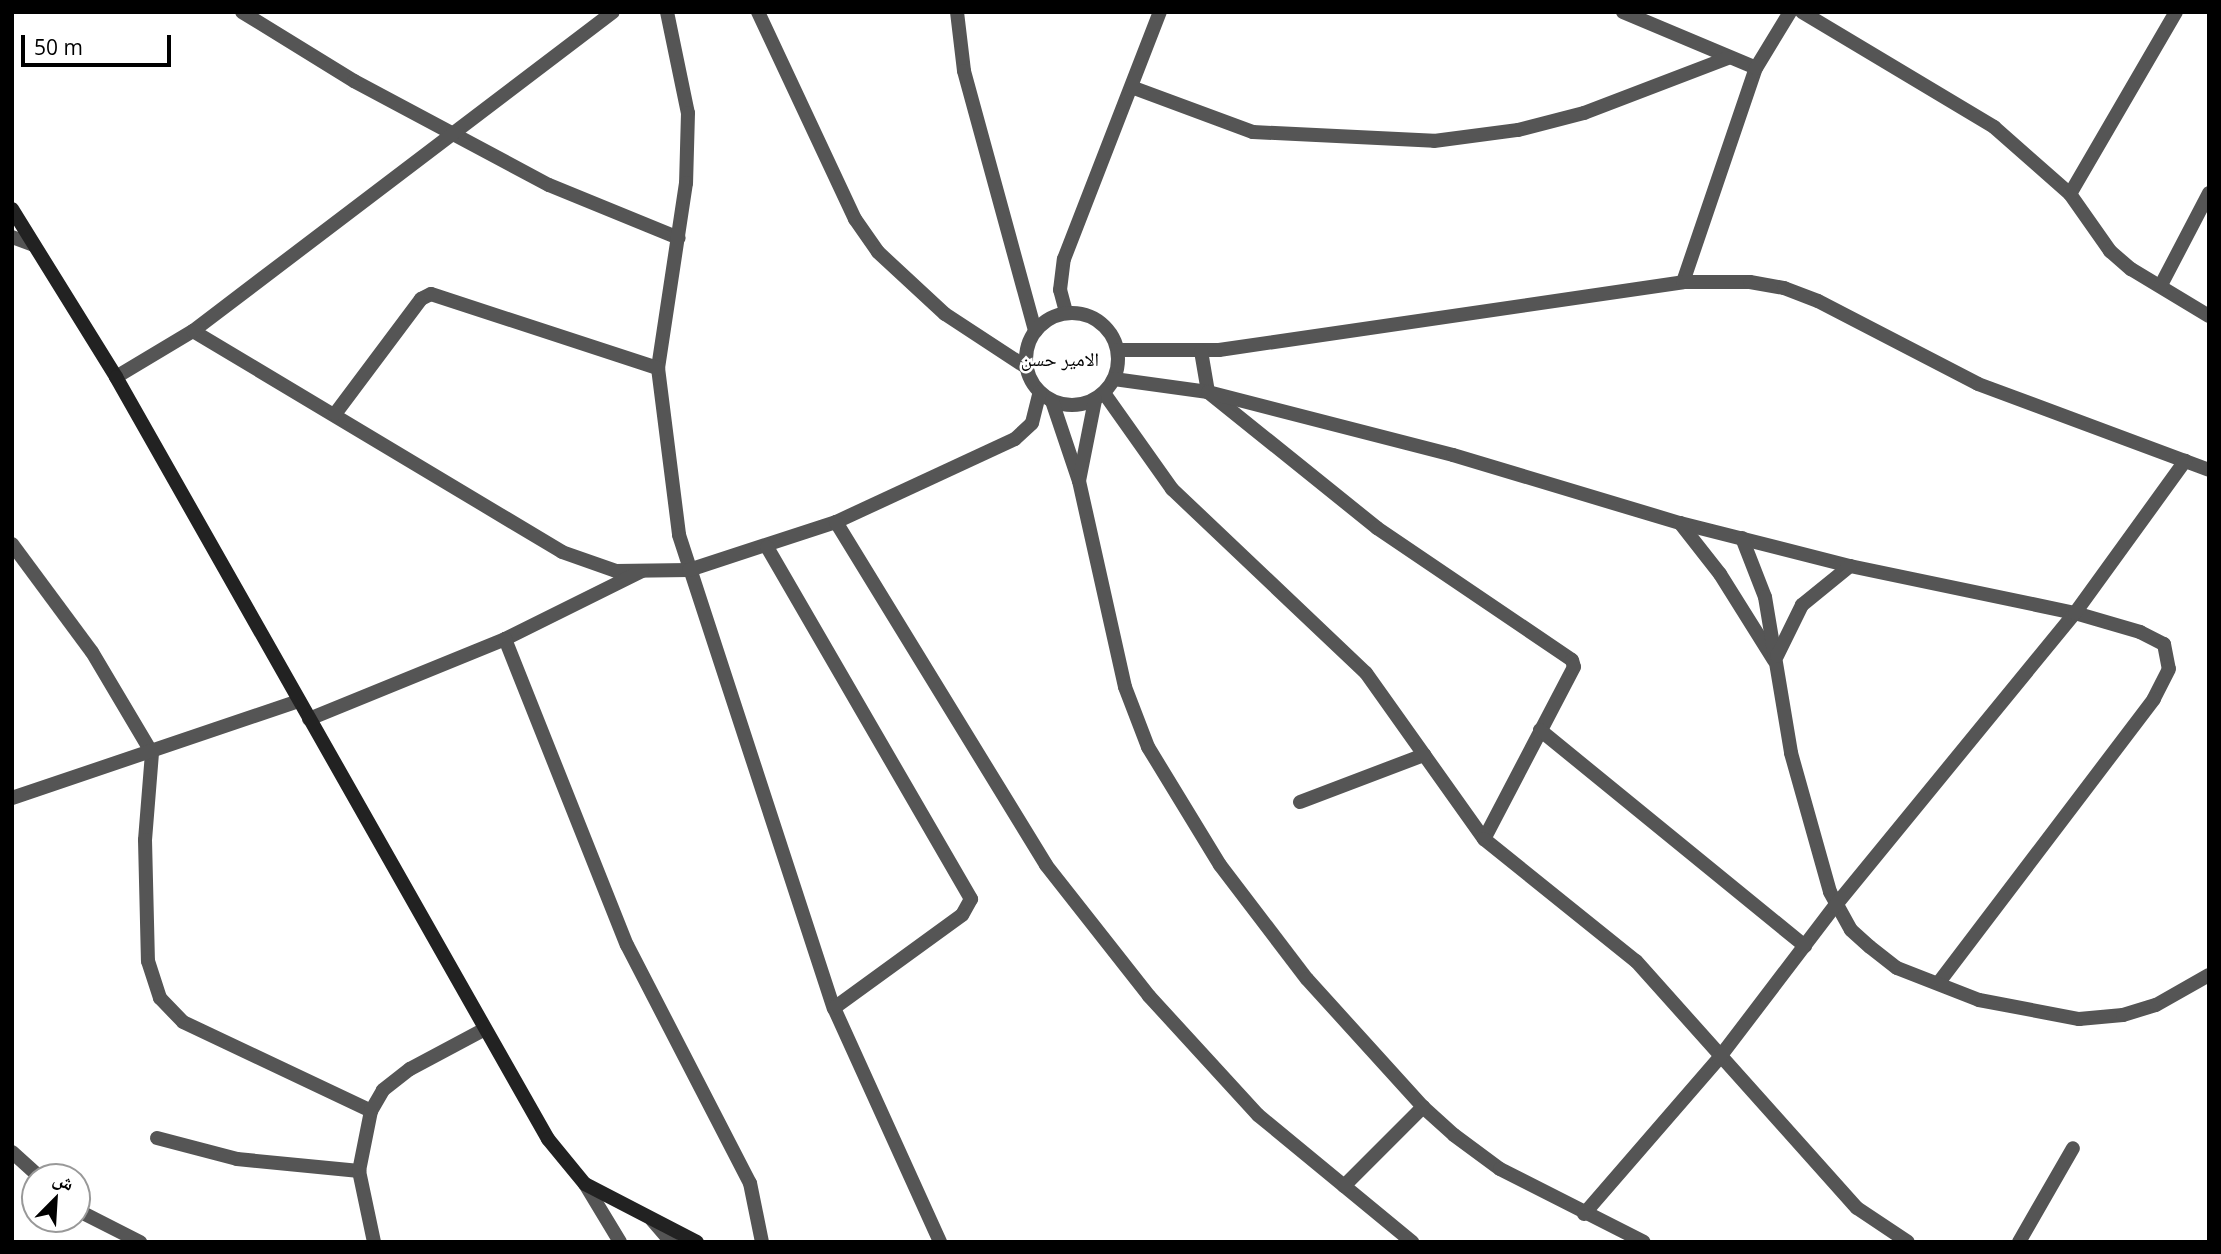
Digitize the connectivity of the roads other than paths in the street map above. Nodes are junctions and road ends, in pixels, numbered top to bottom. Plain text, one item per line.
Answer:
1 (242, 12) edge
2 (613, 12) edge
3 (667, 12) edge
4 (758, 12) edge
5 (957, 12) edge
6 (1160, 12) edge
7 (1623, 12) edge
8 (1790, 12) edge
9 (1802, 12) edge
10 (2176, 12) edge
11 (1727, 58) junction
12 (1756, 68) junction
13 (1134, 88) junction
14 (457, 135) junction
15 (2209, 193) edge
16 (2070, 194) junction
17 (12, 209) edge
18 (12, 237) edge
19 (679, 237) junction
20 (34, 245) junction
21 (1683, 282) junction
22 (2161, 285) junction
23 (1066, 312) junction
24 (2209, 316) edge
25 (193, 331) junction
26 (1035, 331) junction
27 (1118, 350) junction
28 (1201, 351) junction
29 (1026, 367) junction
30 (658, 368) junction
31 (116, 377) junction
32 (1114, 379) junction
33 (1208, 392) junction
34 (1046, 396) junction
35 (1099, 396) junction
36 (335, 414) junction
37 (2185, 461) junction
38 (2209, 470) edge
39 (1079, 481) junction
40 (836, 522) junction
41 (1680, 523) junction
42 (1742, 538) junction
43 (12, 544) edge
44 (767, 547) junction
45 (1850, 566) junction
46 (643, 570) junction
47 (689, 570) junction
48 (2075, 613) junction
49 (505, 639) junction
50 (1775, 661) junction
51 (299, 701) junction
52 (309, 719) junction
53 (1540, 730) junction
54 (152, 753) junction
55 (1424, 755) junction
56 (12, 798) edge
57 (1300, 802) dead end
58 (1484, 839) junction
59 (1835, 906) junction
60 (1805, 946) junction
61 (2209, 975) edge
62 (1939, 982) junction
63 (834, 1008) junction
64 (485, 1029) junction
65 (1719, 1058) junction
66 (1423, 1107) junction
67 (371, 1111) junction
68 (157, 1138) dead end
69 (2073, 1148) dead end
70 (359, 1171) junction
71 (585, 1184) junction
72 (1344, 1186) junction
73 (1584, 1214) junction
74 (91, 1216) edge
75 (651, 1219) junction
76 (375, 1240) edge
77 (140, 1242) edge
78 (620, 1242) edge
79 (671, 1242) edge
80 (697, 1242) edge
81 (762, 1242) edge
82 (940, 1242) edge
83 (1412, 1242) edge
84 (1644, 1242) edge
85 (1908, 1242) edge
86 (2019, 1242) edge

1 - 14 street
2 - 14 street
3 - 19 street
4 - 29 street
5 - 26 street
6 - 13 street
7 - 11 street
8 - 12 street
9 - 16 street
10 - 16 street
11 - 12 street
11 - 13 street
12 - 21 street
13 - 23 street
14 - 19 street
14 - 25 street
15 - 22 street
16 - 22 street
17 - 20 street
18 - 20 street
19 - 30 street
20 - 31 street
21 - 28 street
21 - 37 street
22 - 24 street
23 - 26 street
23 - 27 street
25 - 31 street
25 - 36 street
26 - 29 street
27 - 28 street
27 - 32 street
28 - 33 street
29 - 34 street
30 - 36 street
30 - 47 street
31 - 51 street
32 - 33 street
32 - 35 street
33 - 41 street
33 - 53 street
34 - 35 street
34 - 39 street
34 - 40 street
35 - 39 street
35 - 55 street
36 - 46 street
37 - 38 street
37 - 48 street
39 - 66 street
40 - 44 street
40 - 72 street
41 - 42 street
41 - 50 street
42 - 45 street
42 - 50 street
43 - 54 street
44 - 47 street
44 - 63 street
45 - 48 street
45 - 50 street
46 - 47 street
46 - 49 street
47 - 63 street
48 - 59 street
48 - 62 street
49 - 52 street
49 - 81 street
50 - 59 street
51 - 52 street
51 - 54 street
52 - 64 street
53 - 58 street
53 - 60 street
54 - 56 street
54 - 67 street
55 - 57 street
55 - 58 street
58 - 65 street
59 - 60 street
59 - 62 street
60 - 65 street
61 - 62 street
63 - 82 street
64 - 67 street
64 - 71 street
65 - 73 street
65 - 85 street
66 - 72 street
66 - 73 street
67 - 70 street
68 - 70 street
69 - 86 street
70 - 76 street
71 - 75 street
71 - 78 street
72 - 83 street
73 - 84 street
74 - 77 street
75 - 79 street
75 - 80 street

